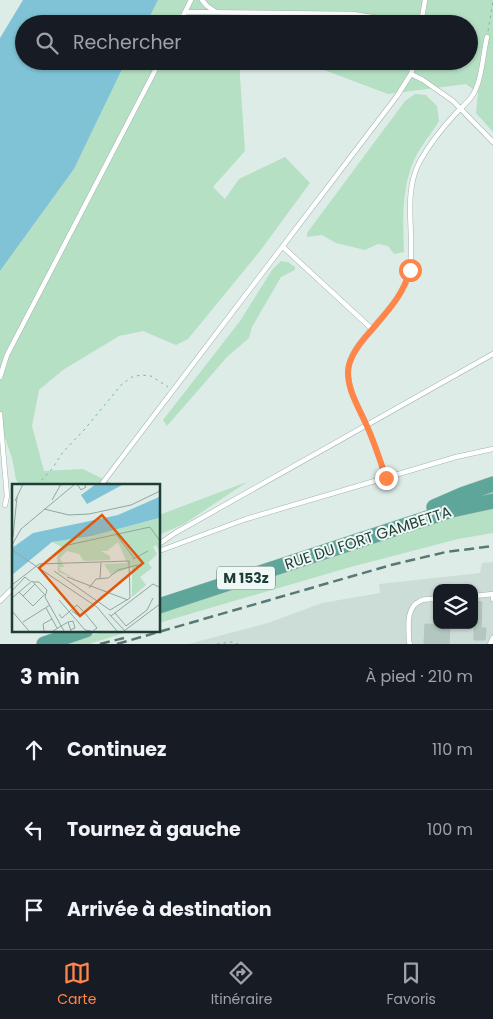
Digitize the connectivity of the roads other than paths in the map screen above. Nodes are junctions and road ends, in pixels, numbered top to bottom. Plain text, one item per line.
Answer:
1 (191, 0) edge
2 (202, 0) edge
3 (425, 0) edge
4 (185, 12) junction
5 (217, 12) junction
6 (184, 15) edge
7 (359, 15) edge
8 (422, 15) edge
9 (486, 37) road end
10 (155, 70) edge
11 (412, 70) edge
12 (411, 74) junction
13 (460, 109) junction
14 (493, 142) edge
15 (283, 248) junction
16 (372, 329) junction
17 (493, 354) edge
18 (0, 377) edge
19 (0, 414) edge
20 (366, 425) junction
21 (493, 449) edge
22 (386, 478) junction
23 (102, 484) edge
24 (493, 484) edge
25 (493, 500) edge
26 (5, 505) dead end
27 (160, 543) edge
28 (334, 549) junction
29 (160, 551) edge
30 (12, 589) edge
31 (493, 594) edge
32 (478, 596) edge
33 (433, 599) edge
34 (493, 599) edge
35 (0, 601) edge
36 (160, 606) edge
37 (80, 632) edge
38 (493, 638) edge
39 (44, 644) edge
40 (410, 644) edge
41 (490, 644) edge

1 - 4 lane
2 - 5 lane
3 - 8 lane
4 - 5 lane
4 - 6 lane
5 - 7 lane
9 - 13 lane
10 - 18 lane
11 - 12 lane
12 - 13 lane
12 - 15 lane
13 - 14 lane
13 - 16 lane
15 - 16 lane
15 - 23 lane
16 - 20 lane
17 - 20 lane
19 - 26 lane
20 - 22 lane
20 - 27 lane
21 - 22 lane
22 - 29 lane
24 - 28 main road
25 - 28 main road, RUE DU FORT GAMBETTA / M 153z
28 - 36 main road, RUE DU FORT GAMBETTA / M 153z
30 - 35 lane
31 - 32 lane
31 - 34 lane
33 - 40 lane
37 - 39 main road
38 - 41 lane

